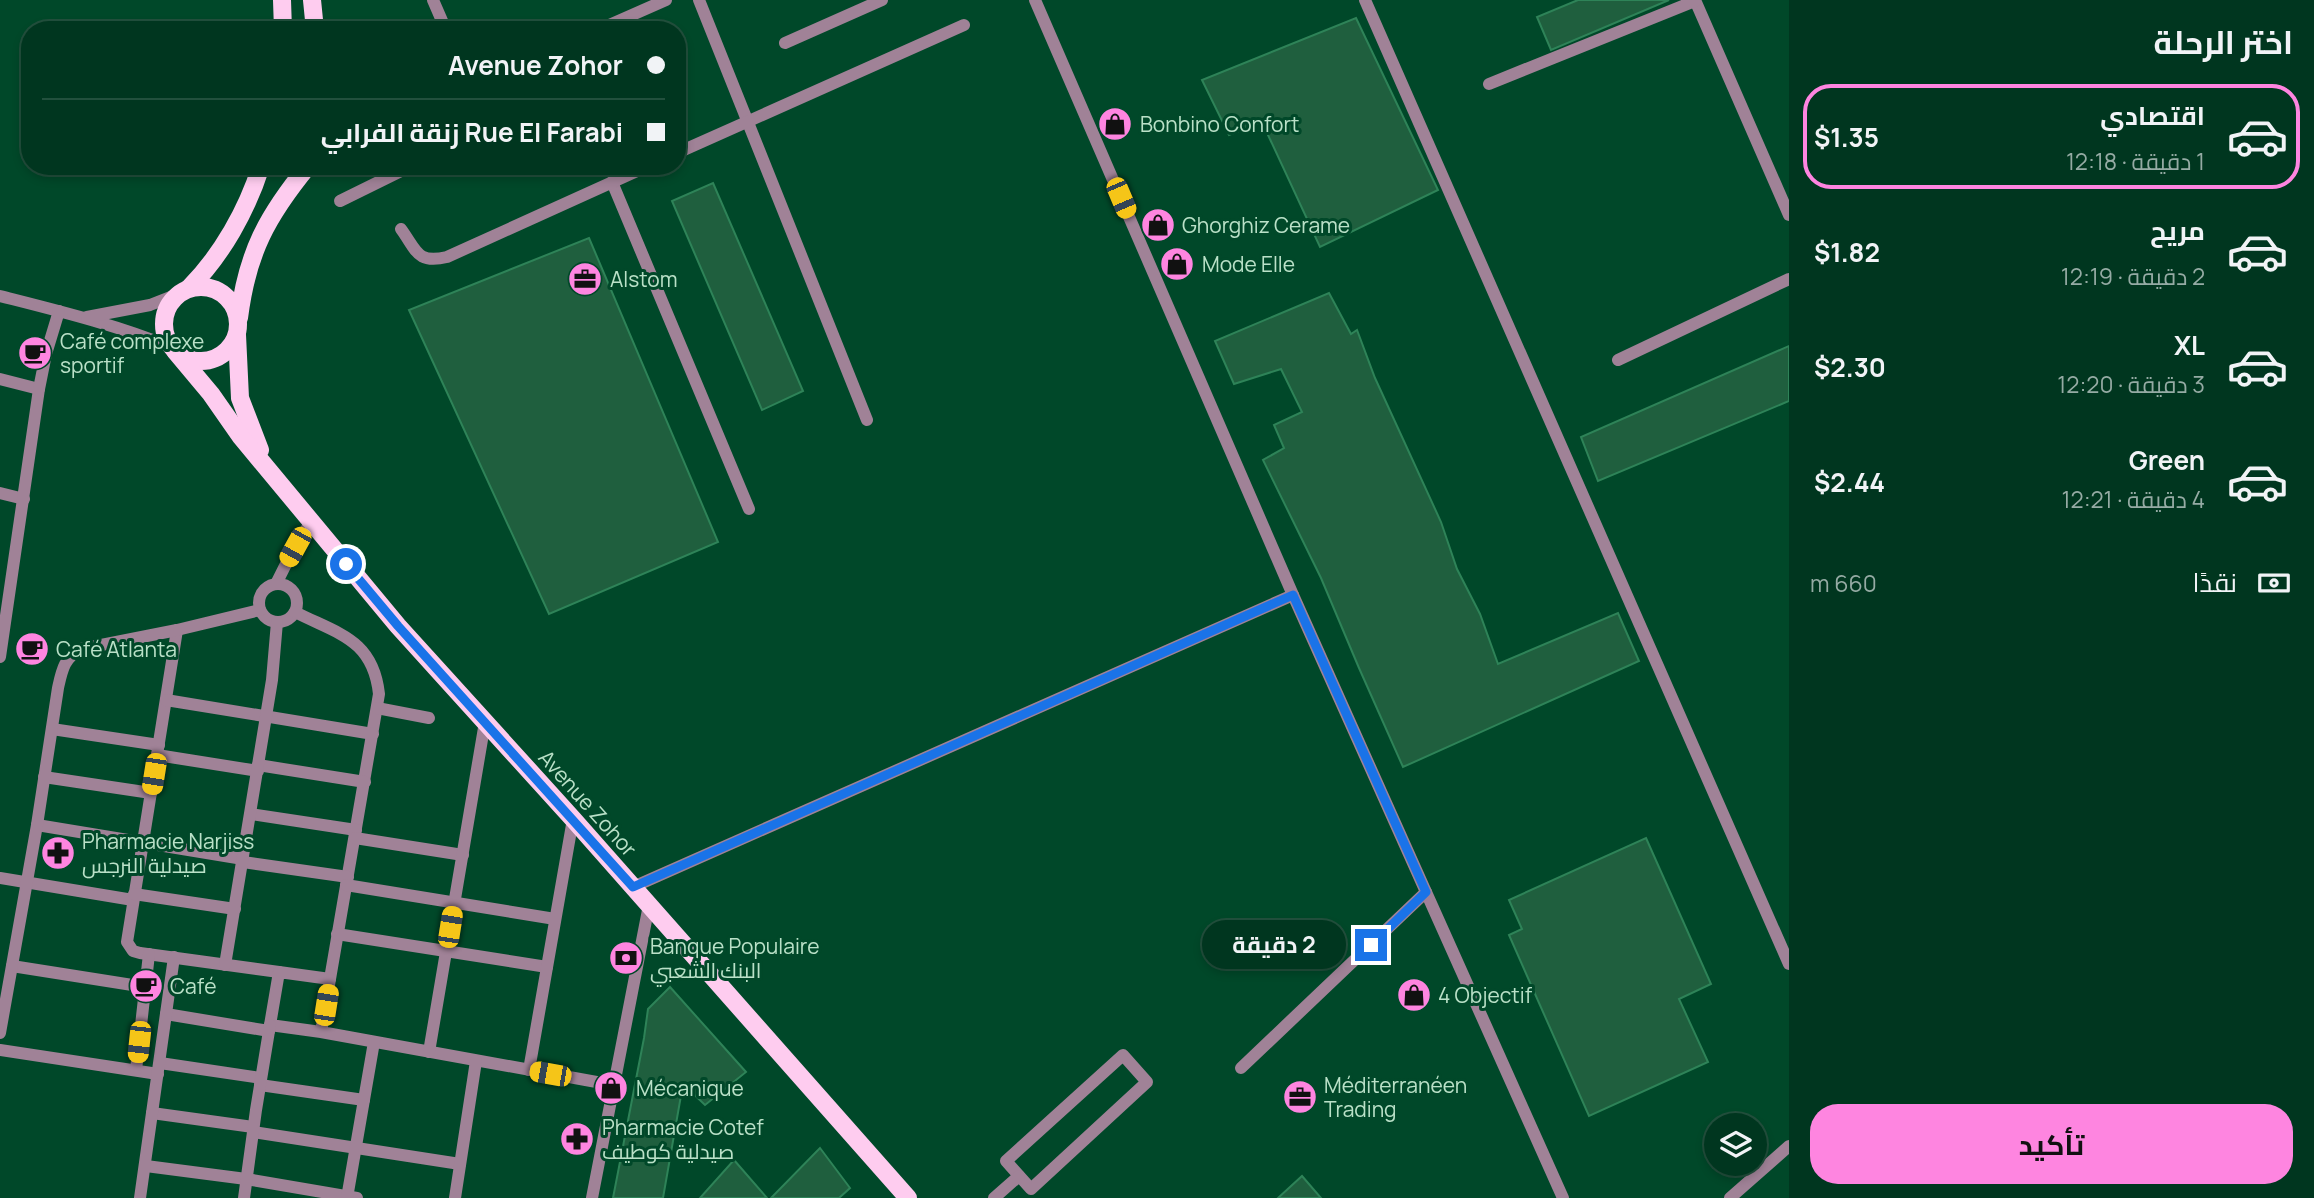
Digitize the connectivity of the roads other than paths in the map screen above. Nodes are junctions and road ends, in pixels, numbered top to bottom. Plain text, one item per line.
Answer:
1 (282, 0) edge
2 (312, 0) edge
3 (433, 0) edge
4 (666, 0) edge
5 (699, 0) edge
6 (882, 0) edge
7 (1035, 0) edge
8 (1365, 0) edge
9 (1695, 0) edge
10 (283, 21) edge
11 (314, 21) edge
12 (442, 21) edge
13 (618, 21) edge
14 (964, 25) dead end
15 (785, 43) dead end
16 (1489, 84) dead end
17 (748, 121) junction
18 (686, 149) edge
19 (258, 175) edge
20 (301, 175) edge
21 (393, 175) edge
22 (629, 175) edge
23 (612, 183) junction
24 (340, 201) dead end
25 (1789, 215) edge
26 (401, 229) dead end
27 (1789, 279) edge
28 (184, 291) junction
29 (0, 296) edge
30 (59, 311) junction
31 (82, 317) junction
32 (238, 329) junction
33 (174, 350) junction
34 (1618, 359) dead end
35 (0, 379) edge
36 (39, 389) junction
37 (867, 420) dead end
38 (267, 466) junction
39 (0, 493) edge
40 (24, 499) junction
41 (749, 509) dead end
42 (311, 523) junction
43 (5, 581) edge
44 (276, 584) junction
45 (1293, 595) junction
46 (260, 610) junction
47 (295, 612) junction
48 (277, 622) junction
49 (177, 630) junction
50 (0, 657) edge
51 (166, 700) junction
52 (377, 708) junction
53 (266, 717) junction
54 (429, 718) dead end
55 (485, 722) junction
56 (52, 729) junction
57 (373, 734) junction
58 (158, 750) junction
59 (258, 768) junction
60 (44, 777) junction
61 (365, 782) junction
62 (151, 793) junction
63 (251, 814) junction
64 (573, 819) junction
65 (37, 825) junction
66 (355, 834) junction
67 (143, 843) junction
68 (463, 855) junction
69 (243, 861) junction
70 (0, 878) edge
71 (347, 881) junction
72 (26, 883) junction
73 (633, 887) junction
74 (1426, 892) junction
75 (133, 897) junction
76 (454, 903) junction
77 (649, 905) junction
78 (235, 909) junction
79 (555, 919) junction
80 (337, 933) junction
81 (446, 951) junction
82 (149, 954) junction
83 (174, 957) junction
84 (1789, 964) edge
85 (225, 965) junction
86 (12, 966) junction
87 (547, 967) junction
88 (278, 972) junction
89 (330, 979) junction
90 (145, 987) junction
91 (166, 1014) junction
92 (270, 1028) junction
93 (321, 1032) junction
94 (0, 1033) edge
95 (374, 1042) junction
96 (0, 1050) edge
97 (429, 1052) junction
98 (476, 1061) junction
99 (159, 1068) junction
100 (1241, 1068) dead end
101 (136, 1070) junction
102 (528, 1070) junction
103 (260, 1081) junction
104 (613, 1085) junction
105 (364, 1100) junction
106 (152, 1114) junction
107 (253, 1130) junction
108 (1789, 1146) edge
109 (355, 1149) junction
110 (460, 1164) junction
111 (146, 1166) junction
112 (1019, 1176) junction
113 (246, 1179) junction
114 (140, 1198) edge
115 (244, 1198) edge
116 (350, 1198) edge
117 (455, 1198) edge
118 (592, 1198) edge
119 (908, 1198) edge
120 (994, 1198) edge
121 (1563, 1198) edge
122 (1731, 1198) edge

1 - 10 main road
2 - 11 main road
3 - 12 street
4 - 13 street
5 - 17 street
6 - 15 street
7 - 45 street
8 - 84 street
9 - 16 street
9 - 25 street
14 - 17 street
17 - 18 street
17 - 37 street
19 - 28 main road
20 - 32 main road
21 - 24 street
22 - 23 street
23 - 26 street
23 - 41 street
27 - 34 street
28 - 31 street
28 - 32 main road
28 - 33 main road
29 - 30 street
30 - 31 street
30 - 36 street
31 - 33 street
32 - 33 main road
32 - 38 main road, Avenue Zohor
33 - 38 main road, Avenue Zohor
35 - 36 street
36 - 40 street
38 - 42 main road, Avenue Zohor
39 - 40 street
40 - 43 street
42 - 44 street
42 - 55 main road, Avenue Zohor
43 - 50 street
44 - 46 street
44 - 47 street
45 - 73 street
45 - 74 street
46 - 48 street
46 - 49 street
47 - 48 street
47 - 52 street
48 - 53 street
49 - 51 street
49 - 56 street
51 - 53 street
51 - 58 street
52 - 54 street
52 - 57 street
53 - 57 street
53 - 59 street
55 - 64 main road, Avenue Zohor
55 - 68 street
56 - 58 street
56 - 60 street
57 - 61 street
58 - 59 street
58 - 62 street
59 - 61 street
59 - 63 street
60 - 62 street
60 - 65 street
61 - 66 street
62 - 67 street
63 - 66 street
63 - 69 street
64 - 73 main road, Avenue Zohor
64 - 79 street
65 - 67 street
65 - 72 street
66 - 68 street
66 - 71 street
67 - 69 street
67 - 75 street
68 - 76 street
69 - 71 street
69 - 78 street
70 - 72 street
71 - 76 street
71 - 80 street
72 - 75 street
72 - 86 street
73 - 77 main road, Avenue Zohor
74 - 100 street
74 - 121 street
75 - 78 street
75 - 82 street
76 - 79 street
76 - 81 street
77 - 104 street
77 - 119 main road, Avenue Zohor
78 - 85 street
79 - 87 street
80 - 81 street
80 - 89 street
81 - 87 street
81 - 97 street
82 - 83 street
82 - 90 street
83 - 85 street
83 - 91 street
85 - 88 street
86 - 90 street
86 - 94 street
87 - 102 street
88 - 89 street
88 - 92 street
89 - 93 street
90 - 101 street
91 - 92 street
91 - 99 street
92 - 93 street
92 - 103 street
93 - 95 street
95 - 97 street
95 - 105 street
96 - 101 street
97 - 98 street
98 - 102 street
98 - 110 street
99 - 101 street
99 - 103 street
99 - 106 street
102 - 104 street
103 - 105 street
103 - 107 street
104 - 118 street
105 - 109 street
106 - 107 street
106 - 111 street
107 - 109 street
107 - 113 street
108 - 122 street
109 - 110 street
109 - 116 street
110 - 117 street
111 - 113 street
111 - 114 street
112 - 112 street
112 - 120 street
113 - 115 street
113 - 116 street

